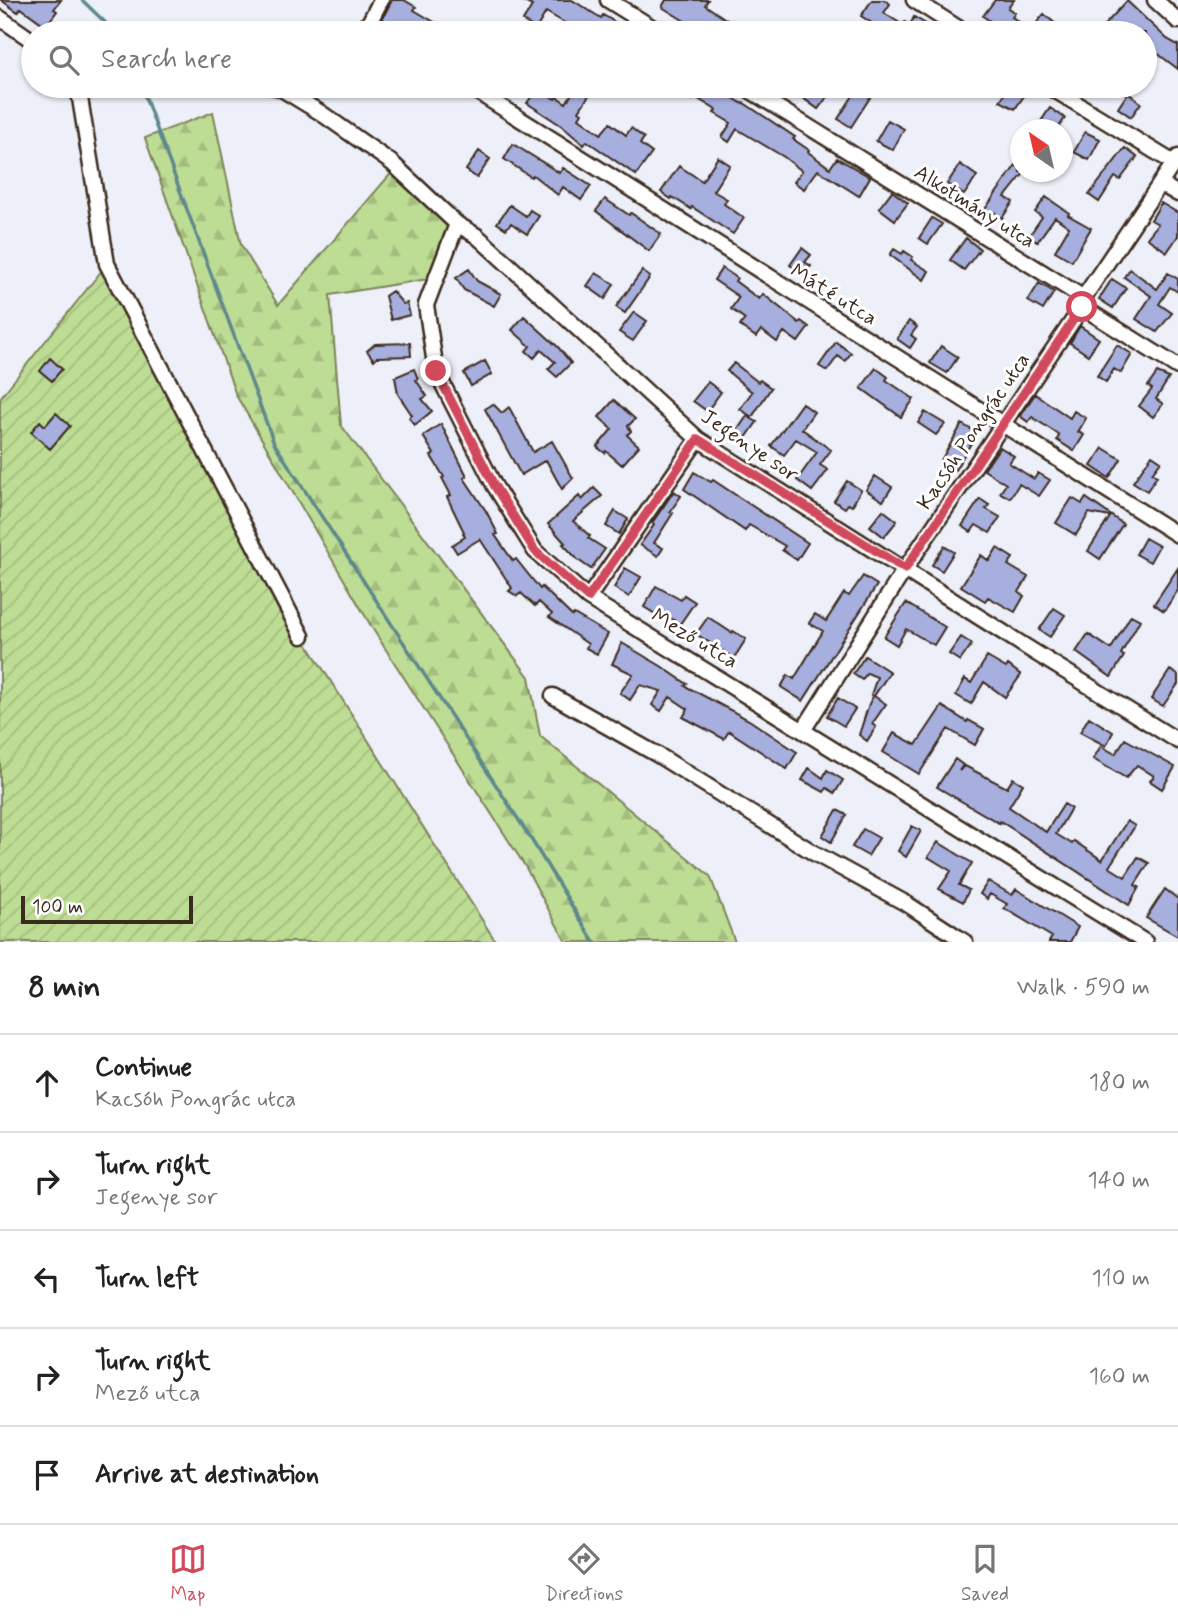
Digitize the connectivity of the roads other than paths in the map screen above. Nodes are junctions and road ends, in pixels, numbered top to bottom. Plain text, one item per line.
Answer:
1 (381, 0) edge
2 (608, 0) edge
3 (914, 0) edge
4 (1155, 0) edge
5 (0, 18) edge
6 (370, 21) edge
7 (642, 21) edge
8 (947, 21) edge
9 (1178, 21) edge
10 (21, 33) edge
11 (80, 98) edge
12 (294, 98) edge
13 (487, 98) edge
14 (762, 98) edge
15 (1069, 98) edge
16 (1176, 160) edge
17 (1161, 184) junction
18 (1178, 194) edge
19 (457, 223) junction
20 (1082, 307) junction
21 (1178, 367) edge
22 (1001, 425) junction
23 (698, 439) junction
24 (1178, 535) edge
25 (905, 569) junction
26 (588, 598) junction
27 (302, 636) dead end
28 (553, 696) dead end
29 (804, 729) junction
30 (1178, 740) edge
31 (965, 942) edge
32 (1145, 942) edge

1 - 6 street
2 - 7 street
3 - 8 street
4 - 9 street
5 - 10 street
11 - 27 street
12 - 19 street, Jegenye sor
13 - 22 street, Máté utca
14 - 20 street, Alkotmány utca
15 - 16 street
16 - 17 street, Kacsóh Pongrác utca
17 - 18 street
17 - 20 street, Kacsóh Pongrác utca
19 - 23 street, Jegenye sor
19 - 26 street, Mező utca
20 - 21 street, Alkotmány utca
20 - 22 street, Kacsóh Pongrác utca
22 - 24 street, Máté utca
22 - 25 street, Kacsóh Pongrác utca
23 - 25 street, Jegenye sor
23 - 26 street
25 - 29 street, Kacsóh Pongrác utca
25 - 30 street, Jegenye sor
26 - 29 street, Mező utca
28 - 31 street
29 - 32 street, Mező utca

